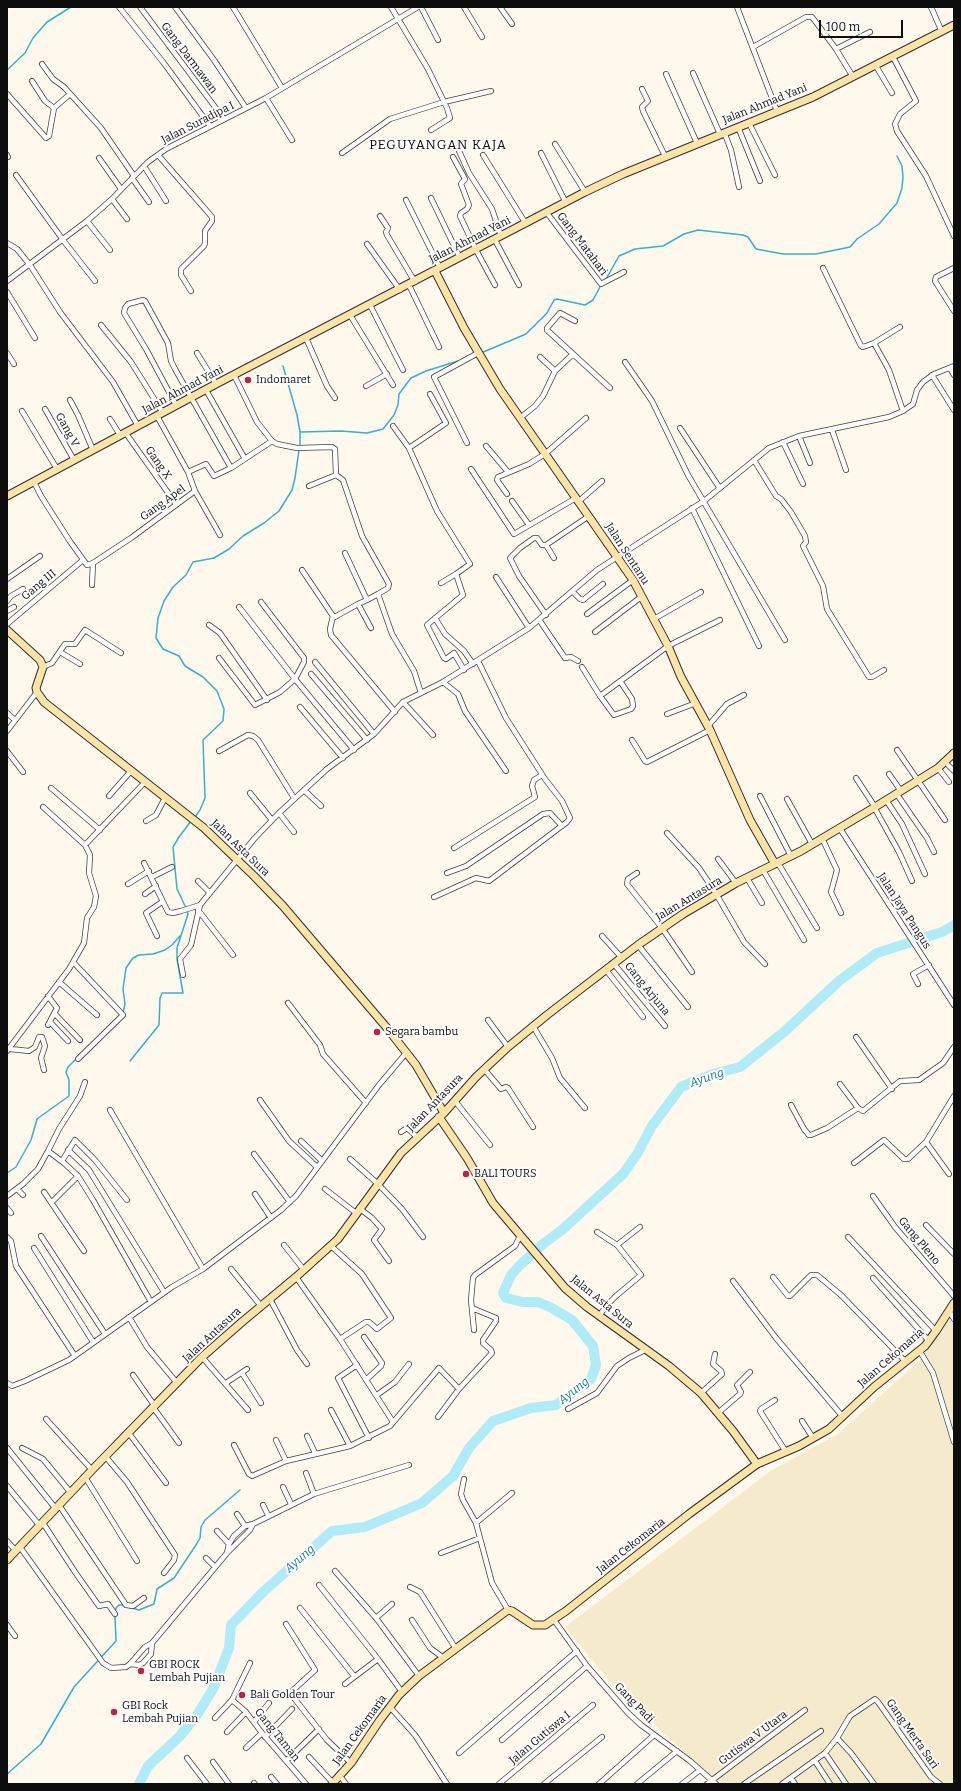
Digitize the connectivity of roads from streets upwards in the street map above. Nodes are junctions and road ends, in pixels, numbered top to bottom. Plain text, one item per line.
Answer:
1 (119, 7) edge
2 (140, 7) edge
3 (175, 7) edge
4 (233, 7) edge
5 (391, 7) edge
6 (418, 7) edge
7 (421, 7) edge
8 (464, 7) edge
9 (500, 7) edge
10 (737, 7) edge
11 (931, 7) edge
12 (398, 20) junction
13 (512, 24) dead end
14 (954, 25) edge
15 (870, 32) dead end
16 (942, 32) junction
17 (482, 37) dead end
18 (438, 40) dead end
19 (753, 47) junction
20 (836, 49) junction
21 (894, 57) junction
22 (42, 64) dead end
23 (876, 66) junction
24 (666, 74) dead end
25 (693, 74) dead end
26 (853, 78) junction
27 (32, 81) dead end
28 (282, 88) junction
29 (642, 89) dead end
30 (491, 91) dead end
31 (892, 93) dead end
32 (7, 94) edge
33 (70, 94) junction
34 (266, 98) junction
35 (444, 102) junction
36 (54, 108) junction
37 (246, 108) junction
38 (777, 111) junction
39 (224, 120) junction
40 (749, 123) junction
41 (210, 126) junction
42 (738, 127) junction
43 (431, 130) dead end
44 (722, 133) junction
45 (292, 140) dead end
46 (698, 143) junction
47 (555, 144) dead end
48 (459, 151) dead end
49 (342, 153) dead end
50 (541, 153) dead end
51 (158, 154) junction
52 (483, 155) dead end
53 (665, 156) junction
54 (453, 157) dead end
55 (99, 158) dead end
56 (144, 166) junction
57 (16, 175) dead end
58 (775, 175) dead end
59 (133, 177) junction
60 (760, 181) dead end
61 (739, 187) dead end
62 (121, 189) junction
63 (585, 192) junction
64 (431, 198) dead end
65 (112, 199) junction
66 (406, 200) dead end
67 (166, 201) dead end
68 (149, 202) dead end
69 (566, 203) junction
70 (547, 213) junction
71 (380, 216) dead end
72 (127, 219) dead end
73 (87, 221) junction
74 (526, 224) junction
75 (954, 236) edge
76 (498, 238) junction
77 (63, 240) junction
78 (7, 243) edge
79 (367, 244) dead end
80 (110, 250) dead end
81 (476, 250) junction
82 (460, 258) junction
83 (30, 265) junction
84 (823, 268) dead end
85 (954, 268) edge
86 (438, 269) junction
87 (624, 272) dead end
88 (7, 281) edge
89 (95, 281) dead end
90 (412, 283) junction
91 (495, 285) dead end
92 (519, 285) dead end
93 (400, 290) junction
94 (191, 291) dead end
95 (7, 292) edge
96 (370, 305) junction
97 (954, 311) edge
98 (350, 316) junction
99 (574, 321) dead end
100 (101, 325) dead end
101 (900, 327) dead end
102 (36, 338) dead end
103 (306, 338) junction
104 (874, 343) junction
105 (439, 347) dead end
106 (7, 353) edge
107 (197, 353) dead end
108 (478, 353) junction
109 (572, 354) junction
110 (540, 357) dead end
111 (625, 362) dead end
112 (14, 364) dead end
113 (952, 367) edge
114 (403, 370) dead end
115 (555, 372) junction
116 (387, 374) junction
117 (234, 375) junction
118 (932, 375) junction
119 (954, 375) edge
120 (216, 384) junction
121 (393, 385) dead end
122 (366, 386) dead end
123 (610, 388) dead end
124 (206, 390) junction
125 (430, 394) dead end
126 (190, 395) junction
127 (335, 398) dead end
128 (70, 400) dead end
129 (176, 405) junction
130 (45, 409) dead end
131 (954, 410) edge
132 (22, 411) dead end
133 (903, 411) junction
134 (160, 414) junction
135 (520, 418) junction
136 (586, 418) dead end
137 (110, 419) dead end
138 (138, 426) junction
139 (393, 426) dead end
140 (680, 428) dead end
141 (832, 430) junction
142 (123, 434) junction
143 (799, 436) junction
144 (272, 441) junction
145 (783, 442) junction
146 (467, 443) dead end
147 (486, 446) dead end
148 (409, 448) junction
149 (93, 450) junction
150 (545, 454) junction
151 (245, 459) junction
152 (74, 460) junction
153 (754, 460) junction
154 (810, 463) dead end
155 (231, 468) junction
156 (57, 469) junction
157 (471, 469) dead end
158 (846, 470) dead end
159 (188, 472) junction
160 (508, 472) junction
161 (336, 474) junction
162 (602, 481) dead end
163 (34, 482) junction
164 (803, 484) dead end
165 (309, 486) dead end
166 (719, 487) junction
167 (195, 491) junction
168 (507, 494) dead end
169 (7, 496) edge
170 (577, 500) junction
171 (512, 501) dead end
172 (704, 501) junction
173 (176, 504) junction
174 (692, 508) junction
175 (589, 516) junction
176 (529, 525) junction
177 (220, 535) dead end
178 (546, 545) junction
179 (345, 553) dead end
180 (40, 556) dead end
181 (617, 557) junction
182 (554, 558) dead end
183 (83, 560) junction
184 (93, 563) junction
185 (302, 570) dead end
186 (456, 574) junction
187 (496, 577) dead end
188 (7, 580) edge
189 (632, 580) junction
190 (441, 583) dead end
191 (603, 584) dead end
192 (92, 585) dead end
193 (23, 589) dead end
194 (573, 592) junction
195 (701, 592) dead end
196 (378, 594) junction
197 (641, 597) junction
198 (366, 600) junction
199 (7, 601) edge
200 (261, 602) dead end
201 (358, 604) junction
202 (14, 607) dead end
203 (239, 607) dead end
204 (7, 611) edge
205 (588, 614) dead end
206 (546, 615) junction
207 (333, 618) junction
208 (435, 618) junction
209 (654, 619) junction
210 (720, 620) dead end
211 (540, 621) junction
212 (7, 624) edge
213 (209, 624) dead end
214 (371, 628) dead end
215 (529, 628) junction
216 (7, 630) edge
217 (595, 632) dead end
218 (785, 640) dead end
219 (668, 646) junction
220 (759, 646) dead end
221 (60, 652) junction
222 (121, 653) dead end
223 (219, 658) dead end
224 (478, 661) junction
225 (578, 661) dead end
226 (315, 662) dead end
227 (80, 664) dead end
228 (473, 664) junction
229 (43, 667) junction
230 (582, 667) dead end
231 (464, 670) junction
232 (884, 670) dead end
233 (311, 674) dead end
234 (294, 679) junction
235 (620, 681) junction
236 (443, 682) junction
237 (37, 692) junction
238 (421, 693) junction
239 (744, 695) dead end
240 (600, 696) junction
241 (267, 700) junction
242 (403, 702) junction
243 (696, 703) junction
244 (300, 707) dead end
245 (395, 712) junction
246 (7, 713) edge
247 (667, 714) dead end
248 (15, 720) junction
249 (709, 728) junction
250 (7, 731) edge
251 (374, 734) junction
252 (432, 735) dead end
253 (367, 740) junction
254 (632, 740) dead end
255 (354, 750) junction
256 (897, 750) dead end
257 (7, 751) edge
258 (219, 751) dead end
259 (954, 753) edge
260 (343, 758) junction
261 (945, 762) junction
262 (938, 768) junction
263 (131, 771) junction
264 (506, 771) dead end
265 (954, 771) edge
266 (24, 772) dead end
267 (889, 774) dead end
268 (542, 775) junction
269 (856, 778) dead end
270 (917, 780) junction
271 (144, 782) junction
272 (949, 782) dead end
273 (51, 788) dead end
274 (304, 790) junction
275 (898, 792) junction
276 (250, 793) dead end
277 (109, 796) dead end
278 (760, 796) dead end
279 (165, 798) junction
280 (294, 798) junction
281 (787, 799) dead end
282 (886, 800) junction
283 (321, 806) dead end
284 (43, 807) dead end
285 (874, 807) junction
286 (279, 813) junction
287 (272, 820) junction
288 (945, 820) dead end
289 (146, 821) dead end
290 (562, 826) junction
291 (839, 827) junction
292 (100, 830) junction
293 (294, 832) dead end
294 (667, 833) dead end
295 (822, 838) junction
296 (812, 844) junction
297 (85, 845) junction
298 (454, 848) dead end
299 (934, 852) dead end
300 (791, 856) junction
301 (718, 858) dead end
302 (237, 860) junction
303 (144, 863) dead end
304 (777, 863) junction
305 (172, 867) dead end
306 (763, 870) junction
307 (149, 871) junction
308 (447, 873) dead end
309 (637, 873) dead end
310 (925, 874) dead end
311 (152, 877) junction
312 (747, 878) junction
313 (198, 881) dead end
314 (912, 881) dead end
315 (736, 883) junction
316 (128, 884) dead end
317 (156, 886) junction
318 (210, 893) junction
319 (144, 894) dead end
320 (717, 895) junction
321 (434, 897) dead end
322 (162, 902) junction
323 (762, 903) dead end
324 (199, 907) junction
325 (841, 913) dead end
326 (662, 928) junction
327 (817, 928) dead end
328 (158, 936) dead end
329 (602, 936) dead end
330 (804, 940) dead end
331 (638, 945) junction
332 (233, 955) dead end
333 (622, 958) junction
334 (74, 963) junction
335 (614, 964) junction
336 (765, 964) dead end
337 (929, 965) junction
338 (606, 970) junction
339 (692, 972) dead end
340 (183, 975) dead end
341 (59, 982) junction
342 (918, 984) dead end
343 (48, 996) junction
344 (288, 1004) dead end
345 (954, 1005) edge
346 (688, 1007) dead end
347 (55, 1014) junction
348 (97, 1015) dead end
349 (644, 1017) dead end
350 (488, 1020) dead end
351 (533, 1026) junction
352 (665, 1026) dead end
353 (856, 1037) dead end
354 (80, 1040) dead end
355 (68, 1041) dead end
356 (508, 1047) junction
357 (954, 1047) edge
358 (8, 1050) edge
359 (407, 1052) junction
360 (78, 1059) dead end
361 (484, 1069) junction
362 (44, 1070) dead end
363 (85, 1082) dead end
364 (840, 1084) dead end
365 (892, 1089) junction
366 (954, 1096) edge
367 (260, 1100) dead end
368 (455, 1101) junction
369 (366, 1103) junction
370 (791, 1105) dead end
371 (585, 1108) dead end
372 (858, 1108) junction
373 (110, 1110) dead end
374 (442, 1115) junction
375 (534, 1127) dead end
376 (401, 1132) dead end
377 (418, 1137) junction
378 (301, 1141) dead end
379 (926, 1142) junction
380 (490, 1145) dead end
381 (68, 1150) junction
382 (48, 1151) junction
383 (254, 1154) dead end
384 (350, 1159) dead end
385 (321, 1160) junction
386 (62, 1161) junction
387 (854, 1163) dead end
388 (317, 1167) junction
389 (948, 1174) dead end
390 (78, 1176) junction
391 (378, 1184) junction
392 (17, 1189) junction
393 (325, 1189) dead end
394 (44, 1192) dead end
395 (255, 1194) dead end
396 (23, 1195) dead end
397 (7, 1196) edge
398 (873, 1196) dead end
399 (127, 1200) dead end
400 (52, 1202) junction
401 (290, 1202) junction
402 (7, 1208) edge
403 (358, 1211) junction
404 (11, 1213) dead end
405 (271, 1218) junction
406 (926, 1225) dead end
407 (640, 1227) dead end
408 (597, 1232) dead end
409 (41, 1236) dead end
410 (520, 1236) junction
411 (7, 1237) edge
412 (423, 1237) dead end
413 (848, 1237) dead end
414 (284, 1245) dead end
415 (617, 1245) junction
416 (331, 1246) junction
417 (34, 1248) dead end
418 (84, 1251) dead end
419 (954, 1254) edge
420 (389, 1261) dead end
421 (203, 1269) junction
422 (230, 1269) dead end
423 (304, 1270) junction
424 (774, 1277) dead end
425 (296, 1278) junction
426 (873, 1278) dead end
427 (733, 1281) dead end
428 (164, 1292) junction
429 (954, 1296) edge
430 (270, 1299) junction
431 (151, 1302) junction
432 (954, 1304) edge
433 (261, 1306) junction
434 (472, 1308) junction
435 (949, 1311) junction
436 (599, 1316) junction
437 (129, 1317) junction
438 (954, 1319) edge
439 (474, 1330) dead end
440 (936, 1331) junction
441 (105, 1334) junction
442 (364, 1337) dead end
443 (340, 1339) junction
444 (929, 1341) junction
445 (93, 1342) junction
446 (645, 1350) junction
447 (919, 1350) junction
448 (715, 1354) dead end
449 (75, 1356) junction
450 (202, 1357) junction
451 (906, 1362) junction
452 (308, 1364) dead end
453 (409, 1364) dead end
454 (357, 1365) junction
455 (247, 1369) dead end
456 (750, 1372) dead end
457 (242, 1373) junction
458 (133, 1375) dead end
459 (367, 1379) junction
460 (7, 1383) edge
461 (177, 1383) junction
462 (226, 1384) junction
463 (460, 1389) junction
464 (701, 1393) junction
465 (377, 1395) junction
466 (775, 1400) dead end
467 (260, 1403) dead end
468 (154, 1406) junction
469 (568, 1409) dead end
470 (248, 1410) dead end
471 (332, 1410) dead end
472 (718, 1413) junction
473 (438, 1417) dead end
474 (843, 1417) junction
475 (46, 1419) dead end
476 (802, 1421) dead end
477 (393, 1422) junction
478 (128, 1432) junction
479 (307, 1436) dead end
480 (369, 1438) junction
481 (813, 1438) junction
482 (276, 1440) dead end
483 (954, 1442) edge
484 (179, 1443) dead end
485 (234, 1445) dead end
486 (350, 1446) junction
487 (7, 1448) edge
488 (22, 1448) dead end
489 (786, 1452) junction
490 (315, 1453) junction
491 (105, 1456) junction
492 (286, 1461) junction
493 (758, 1464) junction
494 (409, 1465) dead end
495 (92, 1470) junction
496 (306, 1473) dead end
497 (85, 1477) junction
498 (464, 1479) dead end
499 (166, 1483) dead end
500 (7, 1486) edge
501 (282, 1487) dead end
502 (71, 1493) junction
503 (512, 1493) dead end
504 (314, 1494) junction
505 (291, 1504) junction
506 (263, 1505) dead end
507 (58, 1507) junction
508 (237, 1514) dead end
509 (268, 1515) junction
510 (476, 1523) junction
511 (253, 1524) junction
512 (42, 1525) junction
513 (245, 1526) junction
514 (217, 1531) dead end
515 (480, 1538) junction
516 (7, 1541) edge
517 (229, 1544) junction
518 (18, 1549) junction
519 (227, 1553) junction
520 (441, 1553) dead end
521 (206, 1558) dead end
522 (7, 1560) edge
523 (137, 1561) dead end
524 (215, 1567) junction
525 (335, 1571) dead end
526 (164, 1573) dead end
527 (319, 1585) dead end
528 (410, 1587) dead end
529 (144, 1598) dead end
530 (392, 1604) dead end
531 (300, 1608) dead end
532 (508, 1610) junction
533 (115, 1614) dead end
534 (376, 1618) junction
535 (412, 1620) dead end
536 (554, 1620) junction
537 (286, 1624) dead end
538 (7, 1625) edge
539 (15, 1636) dead end
540 (152, 1643) junction
541 (456, 1649) junction
542 (576, 1651) junction
543 (442, 1657) junction
544 (378, 1659) junction
545 (250, 1663) dead end
546 (130, 1664) junction
547 (587, 1666) junction
548 (354, 1676) junction
549 (419, 1676) junction
550 (345, 1684) dead end
551 (402, 1692) junction
552 (232, 1700) junction
553 (269, 1703) dead end
554 (593, 1705) dead end
555 (390, 1708) junction
556 (292, 1709) dead end
557 (806, 1710) dead end
558 (246, 1712) junction
559 (215, 1718) dead end
560 (254, 1722) junction
561 (319, 1729) junction
562 (821, 1731) dead end
563 (227, 1732) dead end
564 (263, 1735) junction
565 (653, 1736) dead end
566 (602, 1737) dead end
567 (837, 1738) junction
568 (502, 1740) dead end
569 (246, 1748) dead end
570 (677, 1752) junction
571 (459, 1753) dead end
572 (825, 1753) junction
573 (309, 1757) dead end
574 (187, 1758) dead end
575 (286, 1761) junction
576 (814, 1761) junction
577 (213, 1762) dead end
578 (351, 1763) junction
579 (700, 1770) junction
580 (340, 1776) junction
581 (272, 1778) dead end
582 (790, 1778) junction
583 (714, 1782) edge
584 (333, 1783) edge
585 (207, 1784) edge
586 (229, 1784) edge
587 (276, 1784) edge
588 (306, 1784) edge
589 (346, 1784) edge
590 (447, 1784) edge
591 (500, 1784) edge
592 (544, 1784) edge
593 (599, 1784) edge
594 (637, 1784) edge
595 (682, 1784) edge
596 (707, 1784) edge
597 (744, 1784) edge
598 (782, 1784) edge
599 (795, 1784) edge
600 (830, 1784) edge
601 (846, 1784) edge
602 (874, 1784) edge
603 (940, 1784) edge

1 - 41 street
2 - 39 street, Gang Darmawan
3 - 37 street
4 - 28 street
5 - 12 street
6 - 12 street, Jalan Suradipa I
7 - 18 street
8 - 17 street
9 - 13 street
10 - 19 street
11 - 16 street
12 - 28 street, Jalan Suradipa I
12 - 35 street
14 - 16 street, Jalan Ahmad Yani
15 - 20 street
16 - 21 street, Jalan Ahmad Yani
19 - 20 street
19 - 38 street
20 - 26 street
21 - 23 street, Jalan Ahmad Yani
21 - 75 street
22 - 33 street
23 - 26 street, Jalan Ahmad Yani
23 - 31 street
24 - 46 street
25 - 44 street
26 - 38 street, Jalan Ahmad Yani
27 - 36 street
28 - 34 street, Jalan Suradipa I
29 - 53 street
30 - 35 street
32 - 36 street
33 - 36 street
33 - 59 street
34 - 37 street, Jalan Suradipa I
34 - 45 street
35 - 43 street
35 - 49 street
37 - 39 street, Jalan Suradipa I
38 - 40 street, Jalan Ahmad Yani
39 - 41 street, Jalan Suradipa I
40 - 42 street, Jalan Ahmad Yani
40 - 58 street
41 - 51 street, Jalan Suradipa I
42 - 44 street, Jalan Ahmad Yani
42 - 60 street
44 - 46 street, Jalan Ahmad Yani
44 - 61 street
46 - 53 street, Jalan Ahmad Yani
47 - 63 street
48 - 76 street
50 - 69 street
51 - 56 street, Jalan Suradipa I
51 - 94 street
52 - 74 street
53 - 63 street, Jalan Ahmad Yani
54 - 81 street
55 - 62 street
56 - 59 street, Jalan Suradipa I
56 - 67 street
57 - 77 street
59 - 62 street, Jalan Suradipa I
59 - 68 street
62 - 65 street, Jalan Suradipa I
63 - 69 street, Jalan Ahmad Yani
64 - 82 street
65 - 72 street
65 - 73 street, Jalan Suradipa I
66 - 86 street
69 - 70 street, Jalan Ahmad Yani
70 - 74 street, Jalan Ahmad Yani
70 - 87 street, Gang Matahari
71 - 90 street
73 - 77 street, Jalan Suradipa I
73 - 80 street
74 - 76 street, Jalan Ahmad Yani
76 - 81 street, Jalan Ahmad Yani
76 - 92 street
77 - 83 street, Jalan Suradipa I
77 - 89 street
78 - 83 street
79 - 93 street
81 - 82 street, Jalan Ahmad Yani
81 - 91 street
82 - 86 street, Jalan Ahmad Yani
83 - 88 street, Jalan Suradipa I
83 - 138 street
84 - 104 street
85 - 97 street
86 - 90 street, Jalan Ahmad Yani
86 - 108 street, Jalan Sentanu
90 - 93 street, Jalan Ahmad Yani
90 - 105 street
93 - 96 street, Jalan Ahmad Yani
95 - 102 street
96 - 98 street, Jalan Ahmad Yani
96 - 114 street
98 - 103 street, Jalan Ahmad Yani
98 - 116 street
99 - 109 street
100 - 134 street, Gang Apel
101 - 104 street
103 - 117 street, Jalan Ahmad Yani
103 - 127 street
104 - 133 street
106 - 112 street
107 - 120 street
108 - 135 street, Jalan Sentanu
108 - 146 street
109 - 115 street
109 - 123 street
110 - 115 street
111 - 172 street
113 - 118 street
113 - 119 street
115 - 135 street
116 - 121 street
116 - 122 street
117 - 120 street, Jalan Ahmad Yani
117 - 144 street
118 - 131 street
118 - 133 street
120 - 124 street, Jalan Ahmad Yani
124 - 126 street, Jalan Ahmad Yani
124 - 151 street
125 - 148 street
126 - 129 street, Jalan Ahmad Yani
126 - 129 street
126 - 155 street
128 - 149 street
129 - 134 street, Jalan Ahmad Yani
130 - 152 street, Gang V
132 - 156 street
133 - 141 street
134 - 138 street, Jalan Ahmad Yani
134 - 159 street, Gang Apel
135 - 150 street, Jalan Sentanu
136 - 150 street
137 - 142 street, Gang X
138 - 142 street, Jalan Ahmad Yani
139 - 148 street
140 - 166 street
141 - 143 street
141 - 158 street
142 - 149 street, Jalan Ahmad Yani
142 - 173 street, Gang X
143 - 145 street
143 - 154 street
144 - 151 street
144 - 161 street
145 - 153 street
145 - 164 street
147 - 160 street
148 - 186 street
149 - 152 street, Jalan Ahmad Yani
150 - 160 street
150 - 170 street, Jalan Sentanu
151 - 155 street
152 - 156 street, Jalan Ahmad Yani
153 - 166 street
153 - 232 street
155 - 159 street
156 - 163 street, Jalan Ahmad Yani
157 - 176 street
159 - 167 street, Gang Apel
160 - 168 street
161 - 165 street
161 - 196 street
162 - 170 street
163 - 169 street, Jalan Ahmad Yani
163 - 183 street
166 - 172 street
167 - 173 street, Gang Apel
167 - 177 street
170 - 175 street, Jalan Sentanu
170 - 176 street
171 - 176 street
172 - 174 street
172 - 218 street
173 - 184 street, Gang Apel
174 - 181 street
174 - 220 street
175 - 178 street
175 - 181 street, Jalan Sentanu
178 - 182 street
178 - 206 street
179 - 198 street
180 - 188 street
181 - 189 street, Jalan Sentanu
181 - 194 street
183 - 184 street
183 - 212 street, Gang III
184 - 192 street
185 - 207 street
186 - 190 street
186 - 208 street
187 - 215 street
189 - 197 street, Jalan Sentanu
189 - 205 street
191 - 194 street
193 - 199 street
194 - 206 street
195 - 209 street
196 - 198 street
196 - 238 street
197 - 209 street, Jalan Sentanu
197 - 217 street
198 - 201 street
200 - 234 street
201 - 207 street
201 - 214 street
202 - 204 street
203 - 234 street
206 - 211 street
207 - 245 street
208 - 228 street
208 - 231 street
209 - 219 street, Jalan Sentanu
210 - 219 street
211 - 215 street
211 - 225 street
213 - 241 street
215 - 224 street
216 - 229 street
219 - 235 street
219 - 243 street, Jalan Sentanu
221 - 222 street
221 - 227 street
221 - 229 street
223 - 241 street
224 - 228 street
224 - 268 street
226 - 251 street
228 - 231 street
229 - 237 street
230 - 240 street
231 - 236 street
233 - 253 street
234 - 241 street
234 - 255 street
235 - 240 street
235 - 240 street
236 - 238 street
236 - 264 street
237 - 248 street
237 - 263 street, Jalan Asta Sura
238 - 242 street
239 - 249 street
242 - 245 street
242 - 252 street
243 - 247 street
243 - 249 street, Jalan Sentanu
244 - 260 street
245 - 251 street
246 - 248 street
248 - 250 street
249 - 254 street
249 - 304 street, Jalan Sentanu
251 - 253 street
253 - 255 street
255 - 260 street
256 - 270 street
257 - 266 street
258 - 280 street
259 - 261 street, Jalan Antasura
260 - 274 street
261 - 262 street, Jalan Antasura
261 - 265 street
262 - 270 street, Jalan Antasura
262 - 272 street
263 - 271 street, Jalan Asta Sura
263 - 277 street
267 - 275 street
268 - 290 street
268 - 298 street
269 - 285 street
270 - 275 street, Jalan Antasura
270 - 288 street
271 - 279 street, Jalan Asta Sura
271 - 292 street
273 - 292 street
274 - 280 street
274 - 283 street
275 - 282 street, Jalan Antasura
275 - 299 street
276 - 287 street
278 - 300 street
279 - 289 street
279 - 302 street, Jalan Asta Sura
280 - 286 street
281 - 296 street
282 - 285 street, Jalan Antasura
282 - 310 street
284 - 297 street
285 - 291 street, Jalan Antasura
285 - 314 street
286 - 287 street
286 - 293 street
287 - 302 street
290 - 308 street
290 - 321 street
291 - 295 street, Jalan Antasura
291 - 337 street, Jalan Jaya Pangus
292 - 297 street
294 - 320 street
295 - 296 street, Jalan Antasura
295 - 325 street
296 - 300 street, Jalan Antasura
297 - 334 street
300 - 304 street, Jalan Antasura
301 - 315 street
302 - 318 street
302 - 359 street, Jalan Asta Sura
303 - 307 street
304 - 306 street, Jalan Antasura
304 - 327 street
305 - 311 street
306 - 312 street, Jalan Antasura
306 - 330 street
307 - 311 street
307 - 316 street
309 - 326 street
311 - 317 street
312 - 315 street, Jalan Antasura
312 - 323 street
313 - 318 street
315 - 320 street, Jalan Antasura
317 - 319 street
317 - 322 street
318 - 324 street
320 - 326 street, Jalan Antasura
320 - 336 street
322 - 324 street
322 - 328 street
324 - 332 street
324 - 340 street
326 - 331 street, Jalan Antasura
326 - 339 street
329 - 333 street
331 - 333 street, Jalan Antasura
331 - 346 street
333 - 335 street, Jalan Antasura
334 - 341 street
334 - 360 street
335 - 338 street, Jalan Antasura
335 - 352 street, Gang Arjuna
337 - 342 street
337 - 345 street, Jalan Jaya Pangus
338 - 349 street
338 - 351 street, Jalan Antasura
341 - 343 street
341 - 348 street
343 - 347 street
343 - 358 street
344 - 369 street
347 - 354 street
347 - 355 street
350 - 356 street
351 - 356 street, Jalan Antasura
351 - 371 street
353 - 365 street
356 - 361 street, Jalan Antasura
357 - 365 street
358 - 362 street
359 - 369 street
359 - 374 street, Jalan Asta Sura
361 - 368 street, Jalan Antasura
361 - 375 street
363 - 382 street
364 - 372 street
365 - 372 street
366 - 379 street
367 - 388 street
368 - 374 street, Jalan Antasura
368 - 380 street
369 - 385 street
370 - 372 street
373 - 421 street
374 - 377 street, Jalan Antasura
374 - 410 street, Jalan Asta Sura
376 - 377 street
377 - 391 street, Jalan Antasura
378 - 385 street
379 - 387 street
379 - 389 street
381 - 386 street
381 - 399 street
381 - 428 street
382 - 386 street
382 - 392 street
383 - 401 street
384 - 391 street
385 - 388 street
386 - 390 street
388 - 401 street
390 - 400 street
390 - 431 street
391 - 403 street, Jalan Antasura
391 - 412 street
392 - 396 street
392 - 397 street
393 - 403 street
394 - 400 street
395 - 405 street
398 - 429 street, Gang Pleno
400 - 418 street
401 - 405 street
402 - 404 street
403 - 416 street, Jalan Antasura
403 - 420 street
405 - 421 street
406 - 419 street
407 - 415 street
408 - 415 street
409 - 441 street
410 - 434 street
410 - 436 street, Jalan Asta Sura
411 - 449 street
413 - 440 street
414 - 423 street
415 - 436 street
416 - 423 street, Jalan Antasura
416 - 443 street
417 - 445 street
421 - 428 street
422 - 433 street
423 - 425 street, Jalan Antasura
424 - 451 street
425 - 430 street, Jalan Antasura
425 - 443 street
426 - 444 street
427 - 474 street
428 - 431 street
430 - 433 street, Jalan Antasura
430 - 452 street
431 - 437 street
432 - 435 street, Jalan Cekomaria
433 - 450 street, Jalan Antasura
434 - 439 street
434 - 463 street
435 - 438 street
435 - 440 street, Jalan Cekomaria
436 - 446 street, Jalan Asta Sura
437 - 441 street
437 - 461 street
440 - 444 street, Jalan Cekomaria
441 - 445 street
442 - 459 street
443 - 454 street
444 - 447 street, Jalan Cekomaria
445 - 449 street
446 - 464 street, Jalan Asta Sura
446 - 469 street
447 - 451 street, Jalan Cekomaria
447 - 483 street
448 - 464 street
449 - 460 street
450 - 461 street, Jalan Antasura
450 - 462 street
451 - 474 street, Jalan Cekomaria
453 - 465 street
454 - 459 street
454 - 480 street
455 - 457 street
456 - 472 street
457 - 462 street
457 - 467 street
458 - 468 street
459 - 465 street
461 - 468 street, Jalan Antasura
462 - 470 street
463 - 473 street
463 - 477 street
464 - 472 street, Jalan Asta Sura
465 - 477 street
466 - 489 street
468 - 478 street, Jalan Antasura
468 - 484 street
471 - 486 street
472 - 493 street, Jalan Asta Sura
474 - 481 street, Jalan Cekomaria
475 - 495 street
476 - 481 street
477 - 480 street
478 - 491 street, Jalan Antasura
478 - 499 street
479 - 490 street
480 - 486 street
481 - 489 street, Jalan Cekomaria
482 - 492 street
485 - 492 street
486 - 490 street
487 - 507 street
488 - 502 street
489 - 493 street, Jalan Cekomaria
490 - 492 street
491 - 495 street, Jalan Antasura
491 - 526 street
493 - 536 street, Jalan Cekomaria
494 - 504 street
495 - 497 street, Jalan Antasura
496 - 504 street
497 - 502 street, Jalan Antasura
497 - 523 street
498 - 510 street
500 - 512 street
501 - 505 street
502 - 507 street, Jalan Antasura
503 - 510 street
504 - 505 street
505 - 509 street
506 - 509 street
507 - 512 street, Jalan Antasura
507 - 529 street
508 - 513 street
509 - 511 street
510 - 515 street
511 - 513 street
511 - 519 street
512 - 518 street, Jalan Antasura
512 - 533 street
513 - 517 street
514 - 517 street
515 - 520 street
515 - 532 street
516 - 518 street
517 - 519 street
518 - 522 street, Jalan Antasura
518 - 546 street
519 - 524 street
521 - 524 street
524 - 540 street
525 - 534 street
527 - 544 street
528 - 541 street
530 - 534 street
531 - 548 street
532 - 536 street, Jalan Cekomaria
532 - 541 street, Jalan Cekomaria
534 - 549 street
535 - 543 street
536 - 542 street, Gang Padi
537 - 561 street
538 - 539 street
540 - 546 street
540 - 546 street
541 - 543 street, Jalan Cekomaria
542 - 547 street, Gang Padi
542 - 571 street
543 - 549 street, Jalan Cekomaria
544 - 548 street
544 - 551 street
545 - 552 street
547 - 568 street
547 - 570 street, Gang Padi
548 - 550 street
549 - 551 street, Jalan Cekomaria
551 - 555 street, Jalan Cekomaria
552 - 558 street, Gang Taman
552 - 559 street
553 - 560 street
554 - 591 street, Jalan Gutiswa I
555 - 578 street, Jalan Cekomaria
555 - 590 street
556 - 564 street
557 - 583 street, Gutiswa V Utara
558 - 560 street, Gang Taman
558 - 563 street
560 - 564 street, Gang Taman
561 - 575 street
561 - 578 street
562 - 597 street
564 - 569 street
564 - 575 street, Gang Taman
565 - 593 street
566 - 592 street
567 - 572 street, Gang Merta Sari
567 - 602 street
567 - 603 street, Gang Merta Sari
570 - 579 street, Gang Padi
570 - 594 street
572 - 576 street, Gang Merta Sari
572 - 601 street
573 - 584 street
574 - 585 street
575 - 588 street, Gang Taman
576 - 582 street, Gang Merta Sari
576 - 600 street
577 - 586 street
578 - 580 street, Jalan Cekomaria
579 - 583 street, Gang Padi
579 - 595 street
580 - 584 street, Jalan Cekomaria
580 - 589 street
581 - 587 street
582 - 598 street, Gang Merta Sari
582 - 599 street
583 - 596 street, Gutiswa V Utara

